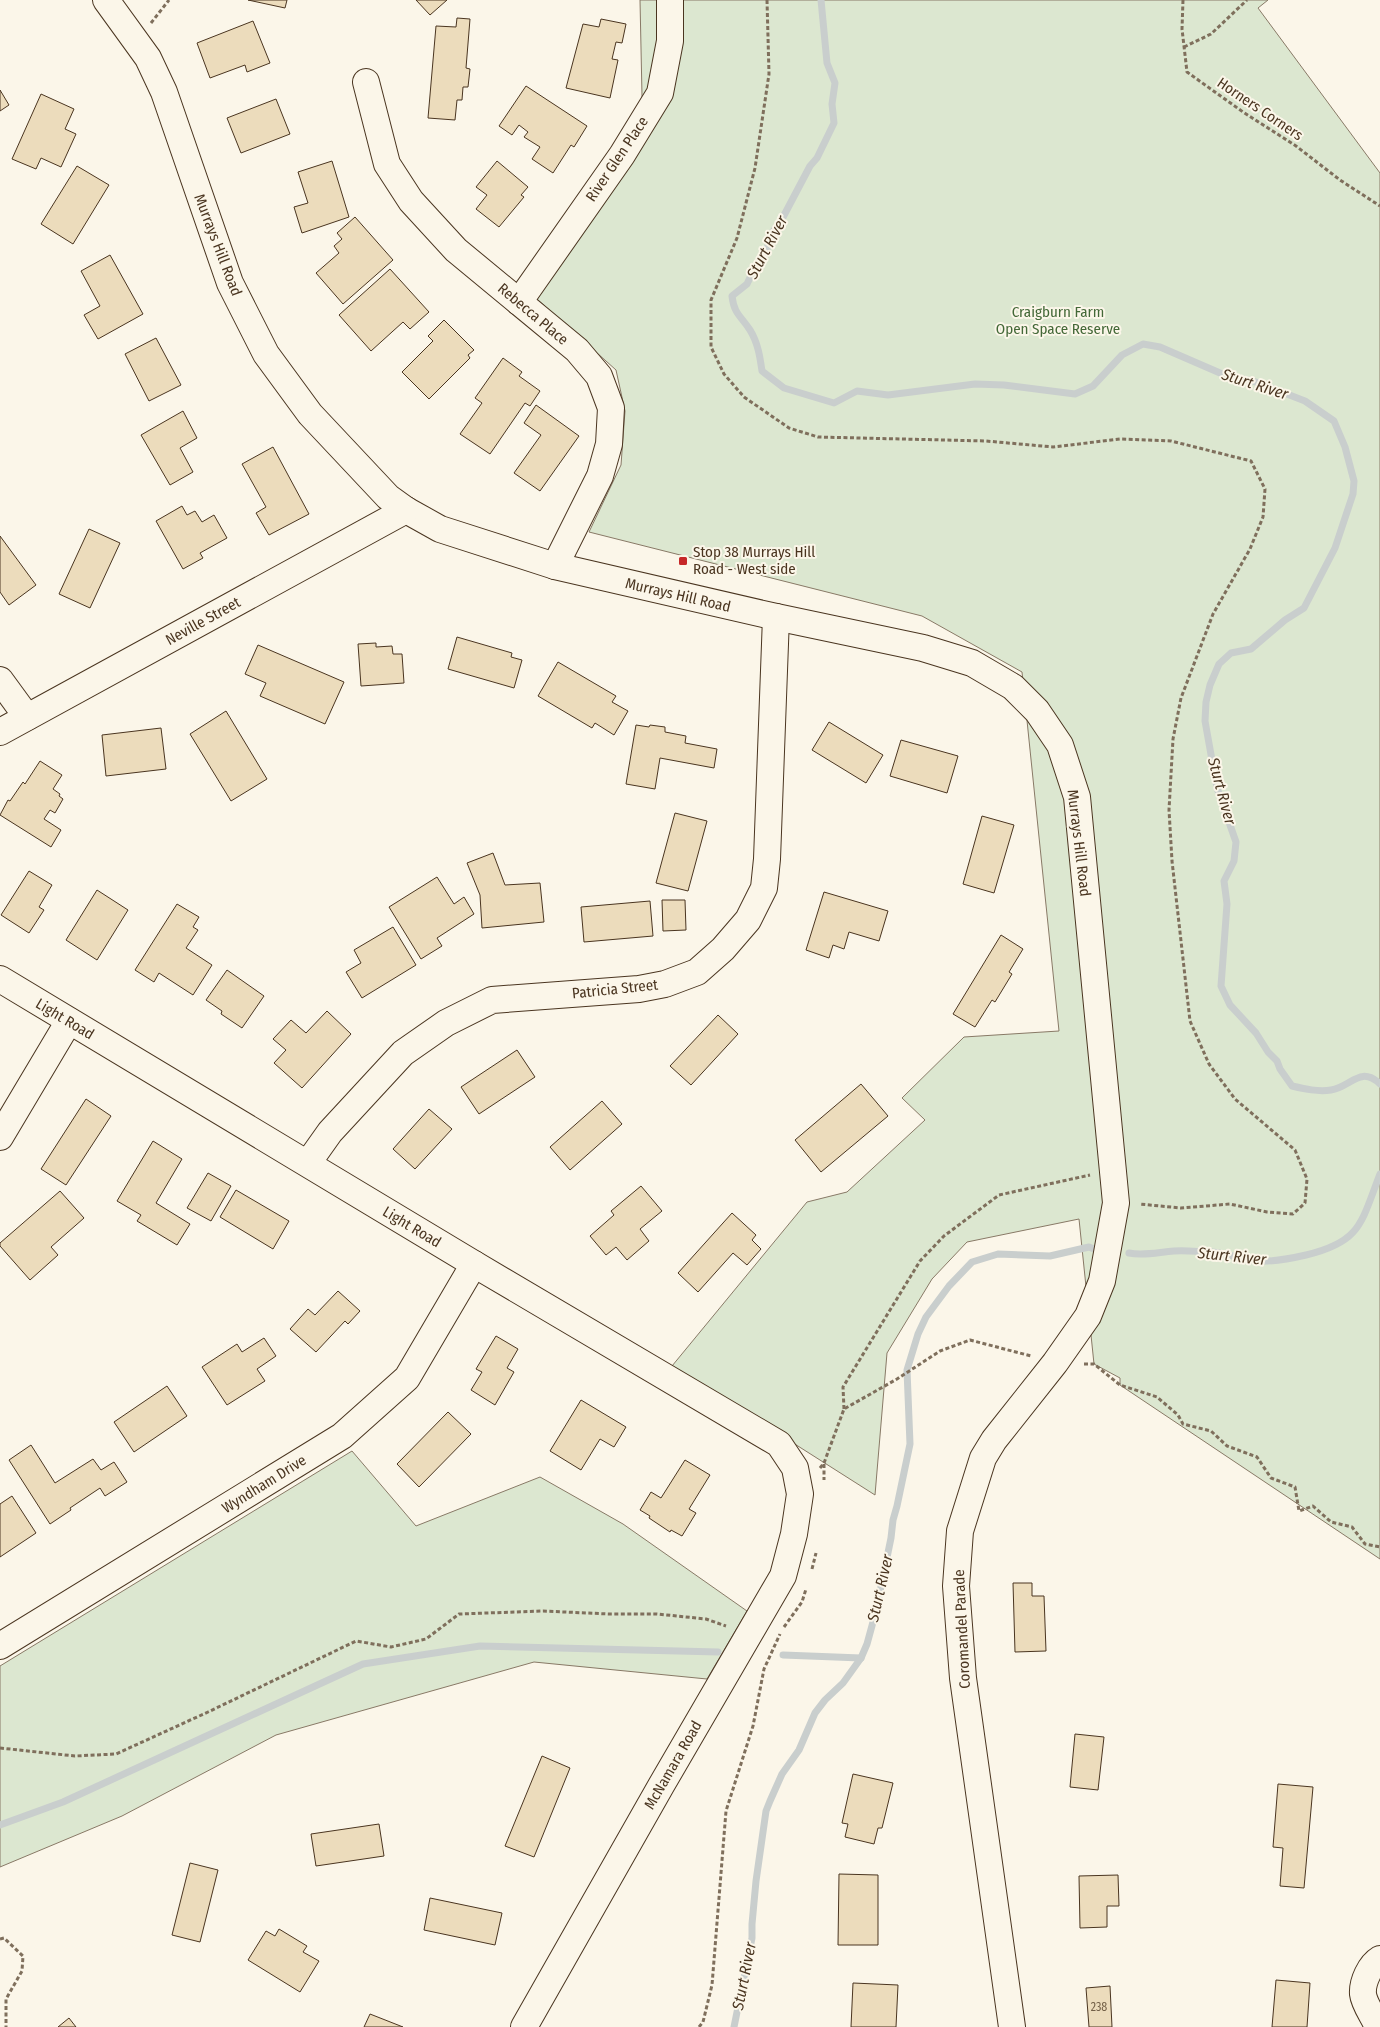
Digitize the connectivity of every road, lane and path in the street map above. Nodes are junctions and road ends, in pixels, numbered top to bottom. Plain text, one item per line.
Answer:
1 (106, 0) edge
2 (670, 0) edge
3 (767, 0) edge
4 (1184, 0) edge
5 (1247, 0) edge
6 (1184, 47) junction
7 (366, 82) dead end
8 (1380, 206) edge
9 (519, 302) junction
10 (406, 510) junction
11 (555, 566) junction
12 (776, 617) junction
13 (0, 680) edge
14 (27, 717) junction
15 (0, 732) edge
16 (0, 979) edge
17 (69, 1022) junction
18 (0, 1137) edge
19 (308, 1163) junction
20 (1113, 1170) junction
21 (1115, 1209) junction
22 (474, 1264) junction
23 (1104, 1268) joint
24 (1055, 1363) junction
25 (844, 1409) junction
26 (800, 1494) junction
27 (1380, 1547) edge
28 (750, 1634) junction
29 (0, 1646) edge
30 (764, 1669) dead end
31 (0, 1748) edge
32 (0, 1939) edge
33 (1380, 1959) edge
34 (6, 2027) edge
35 (524, 2027) edge
36 (699, 2027) edge
37 (1012, 2027) edge
38 (1378, 2027) edge

1 - 10 street, Murrays Hill Road
2 - 9 street, River Glen Place
3 - 21 path
4 - 6 path, Horners Corners
5 - 6 path
6 - 8 path, Horners Corners
7 - 9 street, Rebecca Place
9 - 11 street, Rebecca Place
10 - 11 street, Murrays Hill Road
10 - 14 street, Neville Street
11 - 12 street, Murrays Hill Road
12 - 19 street, Patricia Street
12 - 20 street, Murrays Hill Road
13 - 14 street
14 - 15 street, Neville Street
16 - 17 street, Light Road
17 - 18 street
17 - 19 street, Light Road
19 - 22 street, Light Road
20 - 21 street, Murrays Hill Road
20 - 25 path
21 - 23 street, Murrays Hill Road
22 - 26 street, Light Road
22 - 29 street, Wyndham Drive
23 - 24 street, Coromandel Parade
24 - 25 path
24 - 27 path
24 - 37 street, Coromandel Parade
25 - 26 path
26 - 28 street, McNamara Road
28 - 31 path
28 - 35 street, McNamara Road
30 - 36 path
32 - 34 path
33 - 38 street

